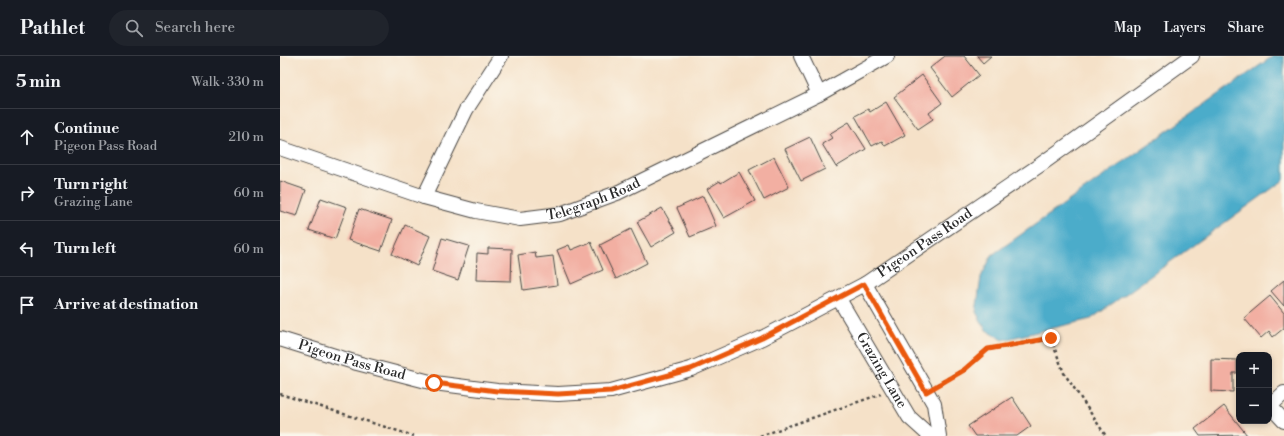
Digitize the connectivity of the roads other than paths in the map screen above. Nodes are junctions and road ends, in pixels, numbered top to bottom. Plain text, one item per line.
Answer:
1 (501, 56) edge
2 (801, 56) edge
3 (887, 56) edge
4 (1192, 56) edge
5 (819, 94) junction
6 (280, 148) edge
7 (424, 197) junction
8 (864, 284) junction
9 (839, 299) junction
10 (280, 339) edge
11 (1284, 393) edge
12 (1284, 421) edge
13 (930, 436) edge
14 (939, 436) edge

1 - 7 street
2 - 5 street
3 - 5 street, Telegraph Road
4 - 8 street, Pigeon Pass Road
5 - 7 street, Telegraph Road
6 - 7 street, Telegraph Road
8 - 9 street, Pigeon Pass Road
8 - 14 street, Grazing Lane
9 - 10 street, Pigeon Pass Road
9 - 13 street, Grazing Lane
11 - 12 street

